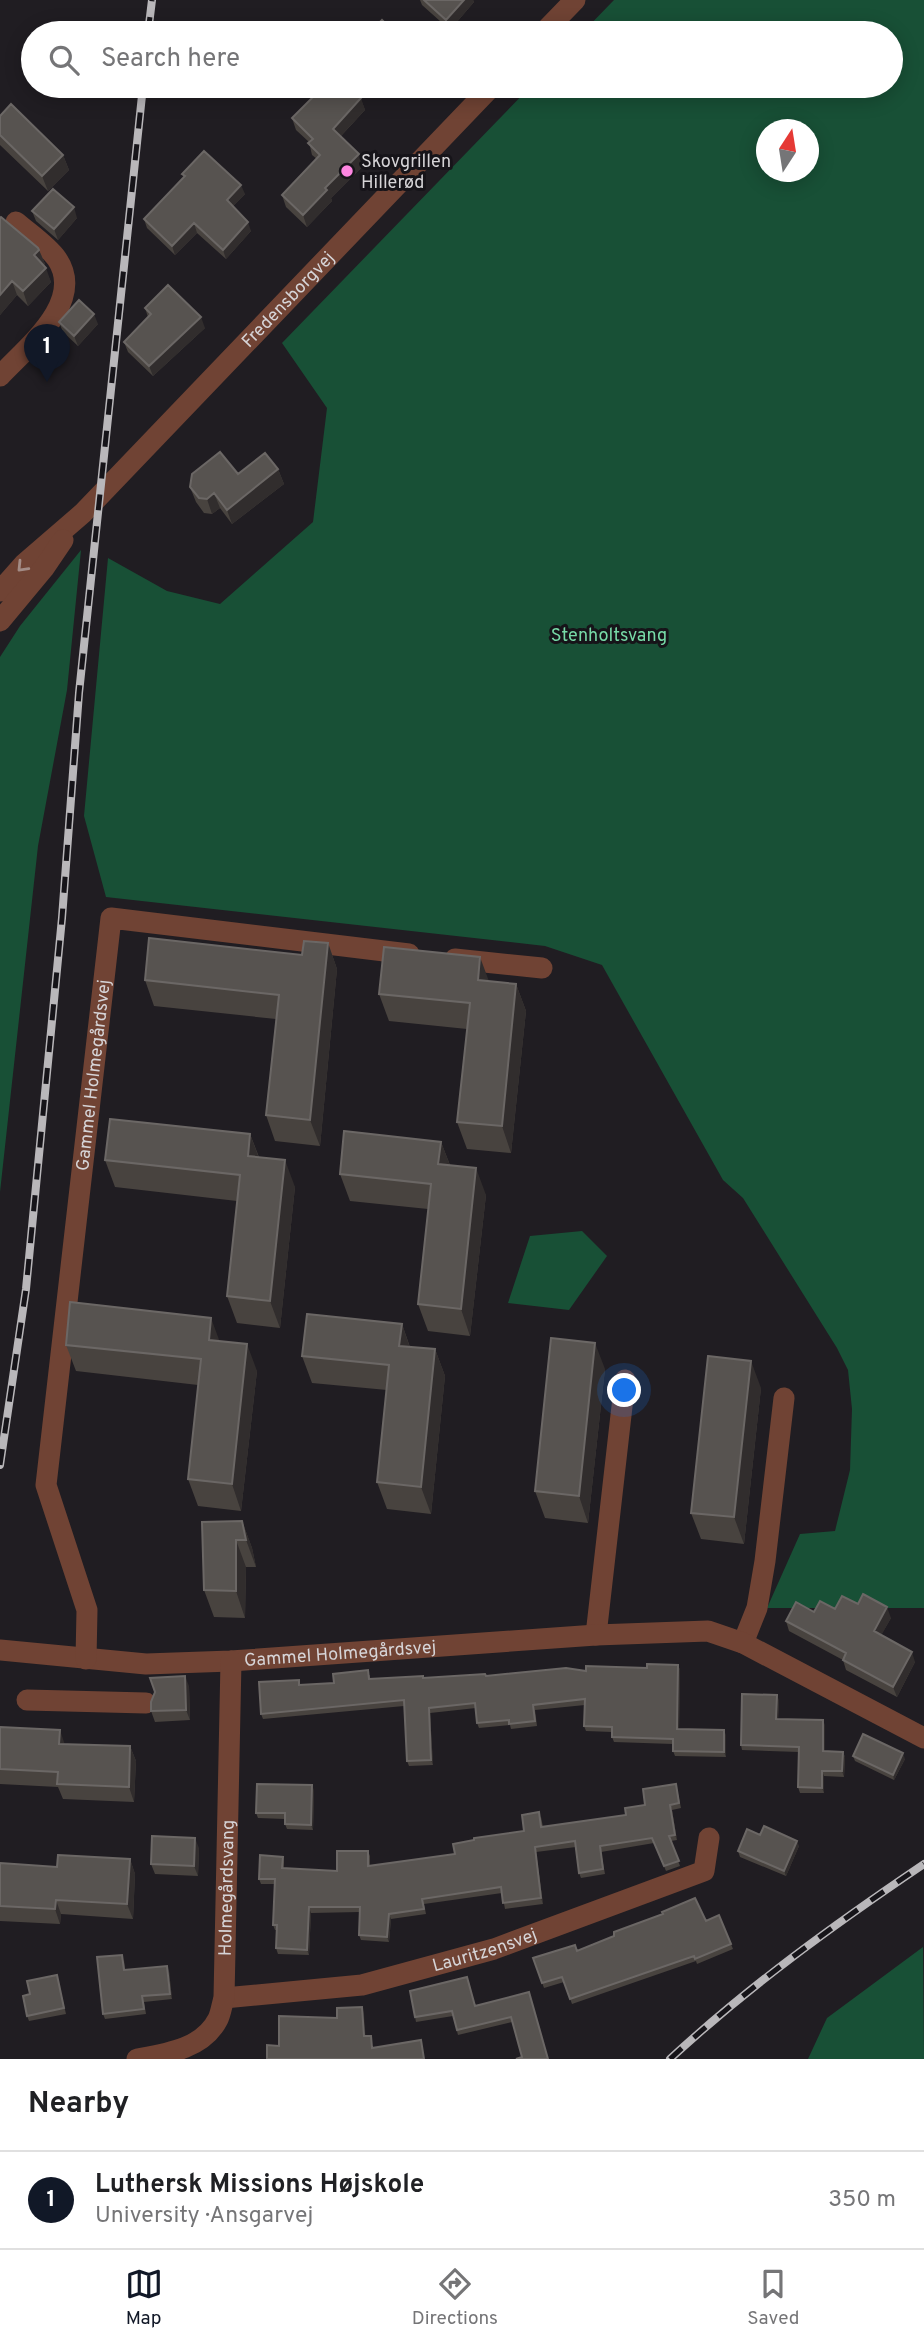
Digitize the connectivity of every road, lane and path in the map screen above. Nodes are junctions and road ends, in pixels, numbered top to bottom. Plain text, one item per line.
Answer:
1 (564, 4) edge
2 (552, 21) edge
3 (481, 98) edge
4 (16, 222) dead end
5 (0, 376) edge
6 (83, 513) junction
7 (0, 591) edge
8 (0, 621) edge
9 (542, 968) dead end
10 (625, 1380) dead end
11 (784, 1398) dead end
12 (596, 1635) junction
13 (743, 1643) junction
14 (0, 1650) edge
15 (86, 1659) junction
16 (231, 1661) junction
17 (27, 1700) dead end
18 (146, 1703) dead end
19 (924, 1738) edge
20 (709, 1839) dead end
21 (224, 1998) junction
22 (136, 2059) edge

1 - 2 street
3 - 6 street, Fredensborgvej
4 - 5 street
6 -> 7 street
6 - 8 street
9 - 15 street, Gammel Holmegårdsvej
10 - 12 street
11 - 13 street
12 - 13 street, Gammel Holmegårdsvej
12 - 16 street, Gammel Holmegårdsvej
13 - 19 street, Gammel Holmegårdsvej
14 - 15 street, Gammel Holmegårdsvej
15 - 16 street, Gammel Holmegårdsvej
16 - 21 street, Holmegårdsvang
17 - 18 street
20 - 21 street, Lauritzensvej
21 - 22 street, Holmegårdsvang

